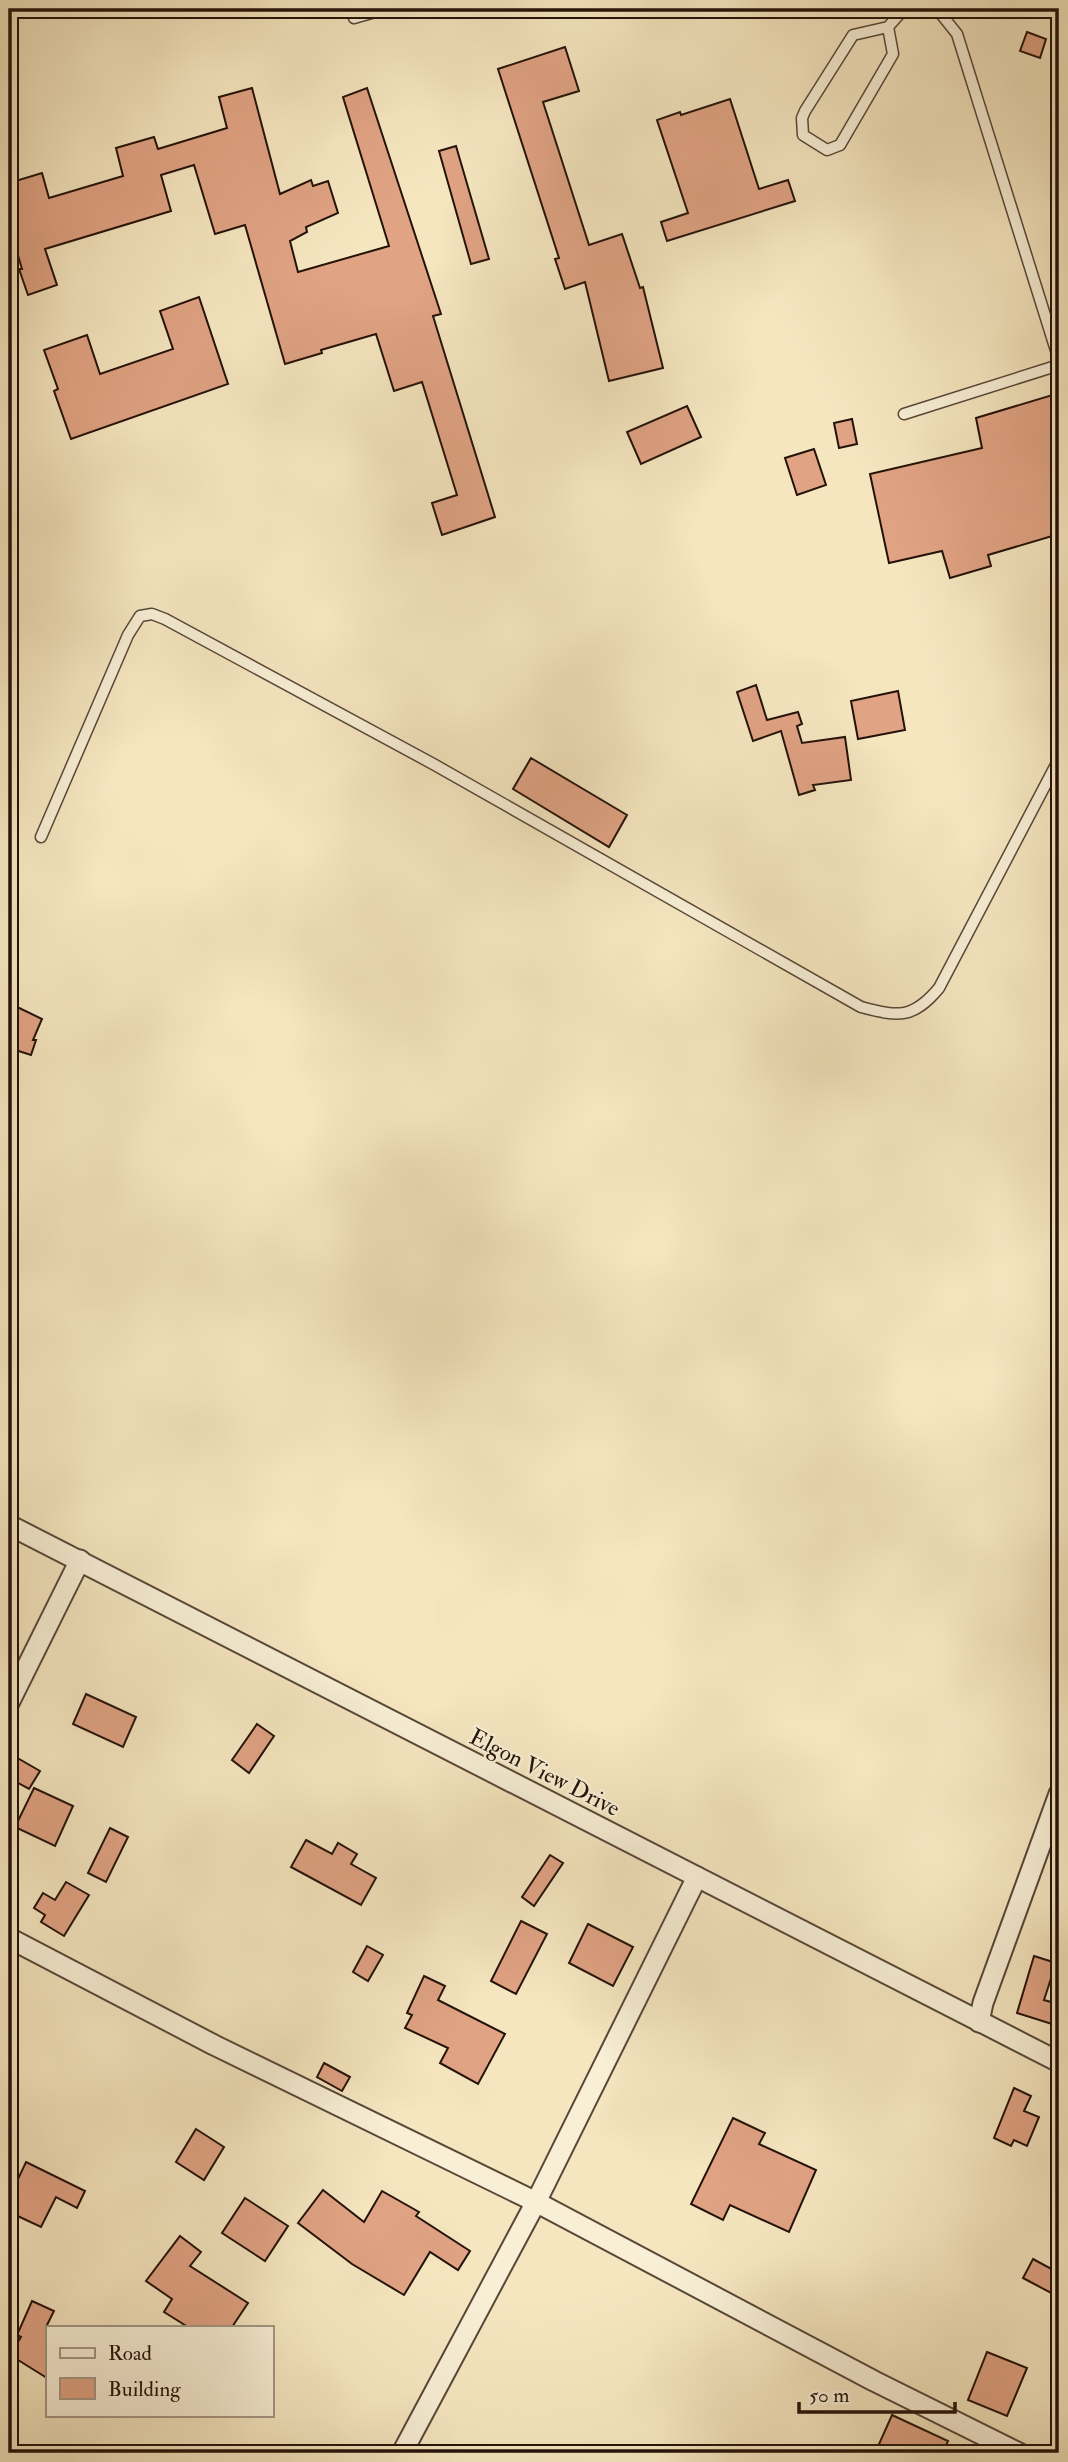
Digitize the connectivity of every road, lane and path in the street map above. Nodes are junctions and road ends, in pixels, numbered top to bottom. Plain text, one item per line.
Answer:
1 (386, 9) edge
2 (904, 9) edge
3 (937, 9) edge
4 (354, 18) dead end
5 (888, 27) junction
6 (1059, 360) edge
7 (1059, 365) edge
8 (904, 414) dead end
9 (1059, 759) edge
10 (41, 837) dead end
11 (9, 1525) edge
12 (79, 1560) junction
13 (9, 1703) edge
14 (1059, 1794) edge
15 (696, 1877) junction
16 (9, 1938) edge
17 (979, 2022) junction
18 (1059, 2062) edge
19 (536, 2202) junction
20 (402, 2453) edge
21 (1019, 2453) edge

1 - 4 lane
2 - 5 lane
3 - 6 lane
5 - 5 lane
7 - 8 lane
9 - 10 lane
11 - 12 street, Elgon View Drive
12 - 13 street
12 - 15 street, Elgon View Drive
14 - 17 street
15 - 17 street, Elgon View Drive
15 - 19 street
16 - 19 street
17 - 18 street, Elgon View Drive
19 - 20 street
19 - 21 street

